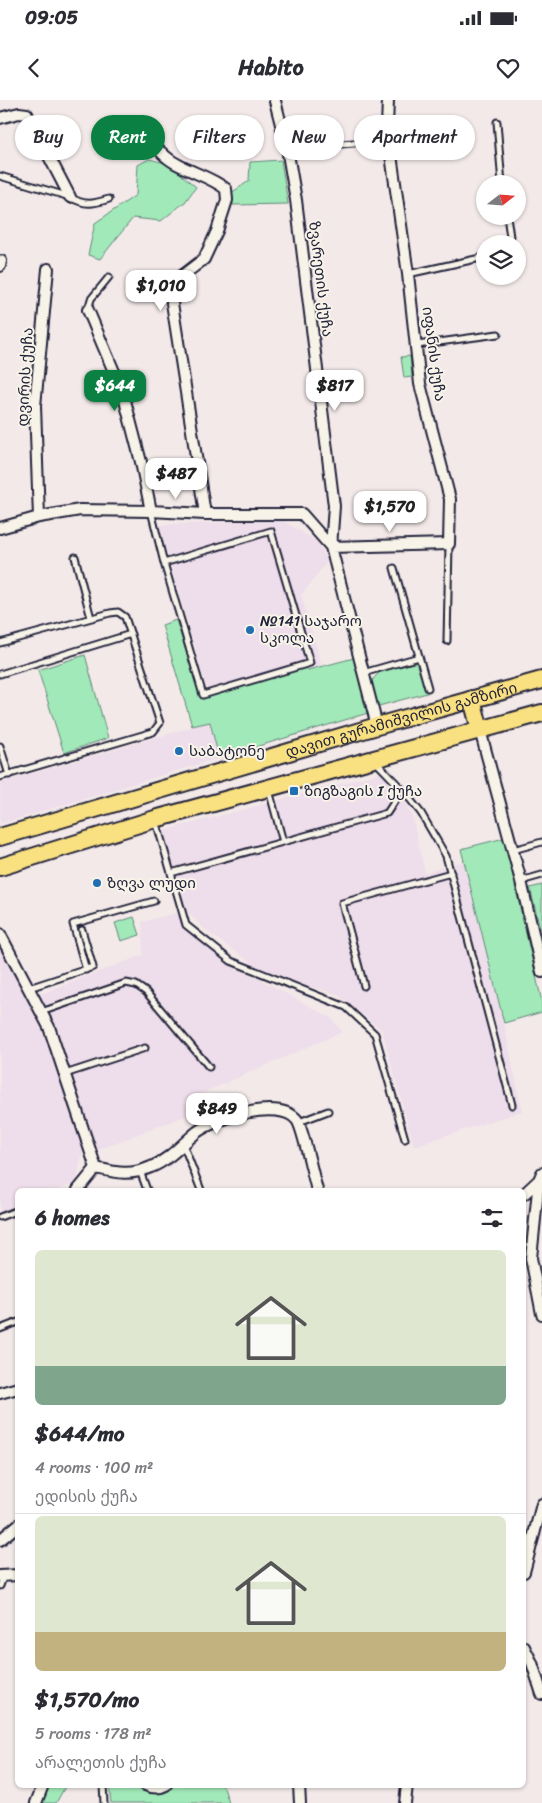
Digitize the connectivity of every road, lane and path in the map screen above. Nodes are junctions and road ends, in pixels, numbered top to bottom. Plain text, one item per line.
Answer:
1 (388, 100) edge
2 (275, 101) edge
3 (279, 115) edge
4 (0, 118) edge
5 (497, 122) dead end
6 (354, 144) dead end
7 (344, 145) edge
8 (165, 157) edge
9 (289, 160) edge
10 (501, 175) edge
11 (0, 176) edge
12 (70, 197) junction
13 (108, 199) dead end
14 (476, 259) edge
15 (48, 269) dead end
16 (408, 274) junction
17 (109, 277) dead end
18 (88, 310) joint
19 (498, 334) dead end
20 (417, 345) junction
21 (151, 511) junction
22 (205, 514) junction
23 (39, 518) junction
24 (0, 528) edge
25 (449, 544) junction
26 (331, 547) junction
27 (75, 557) dead end
28 (164, 563) junction
29 (394, 568) dead end
30 (91, 618) junction
31 (131, 634) junction
32 (447, 641) dead end
33 (0, 643) edge
34 (420, 656) junction
35 (363, 673) junction
36 (0, 674) edge
37 (542, 680) edge
38 (428, 688) dead end
39 (472, 699) junction
40 (542, 713) edge
41 (377, 726) junction
42 (480, 730) junction
43 (0, 746) edge
44 (372, 759) junction
45 (9, 775) junction
46 (0, 777) edge
47 (396, 783) junction
48 (268, 788) junction
49 (155, 819) junction
50 (0, 837) edge
51 (283, 842) junction
52 (542, 842) edge
53 (512, 850) junction
54 (0, 867) edge
55 (172, 873) junction
56 (451, 873) junction
57 (542, 875) edge
58 (521, 881) junction
59 (154, 901) dead end
60 (82, 930) dead end
61 (0, 934) edge
62 (539, 943) edge
63 (86, 970) junction
64 (542, 972) edge
65 (364, 986) dead end
66 (28, 988) junction
67 (41, 1012) junction
68 (145, 1048) dead end
69 (209, 1067) dead end
70 (65, 1074) junction
71 (512, 1105) dead end
72 (328, 1111) dead end
73 (299, 1122) junction
74 (405, 1139) dead end
75 (183, 1144) junction
76 (96, 1168) junction
77 (140, 1171) junction
78 (541, 1177) edge
79 (80, 1188) edge
80 (146, 1188) edge
81 (200, 1188) edge
82 (316, 1188) edge
83 (526, 1192) edge
84 (15, 1211) edge
85 (0, 1217) edge
86 (542, 1314) edge
87 (15, 1323) edge
88 (0, 1329) edge
89 (15, 1389) edge
90 (0, 1393) edge
91 (542, 1504) edge
92 (15, 1528) edge
93 (0, 1540) edge
94 (526, 1564) edge
95 (15, 1576) edge
96 (1, 1579) edge
97 (526, 1651) edge
98 (542, 1694) edge
99 (41, 1788) edge
100 (103, 1788) edge
101 (299, 1788) edge
102 (407, 1788) edge
103 (36, 1803) edge
104 (104, 1803) edge
105 (300, 1803) edge
106 (406, 1803) edge

1 - 16 street, იფანის ქუჩა
2 - 3 street, ზვარეთის ქუჩა
4 - 12 street
5 - 10 lane
6 - 7 lane
8 - 22 street
9 - 26 street, ზვარეთის ქუჩა
11 - 12 lane
12 - 13 lane
14 - 16 lane
15 - 23 street, დვირის ქუჩა
16 - 20 street, იფანის ქუჩა
17 - 18 lane
18 - 21 street
19 - 20 lane
20 - 25 street, იფანის ქუჩა
21 - 22 street
21 - 23 street
21 - 28 lane
22 - 26 street
23 - 24 street
25 - 26 street
25 - 32 lane, იფანის ქუჩა
26 - 35 street, ზვარეთის ქუჩა
27 - 30 lane
28 - 28 lane
29 - 34 lane
30 - 31 lane
30 - 33 lane
31 - 36 lane
31 - 45 lane
34 - 35 lane
34 - 38 lane
35 - 41 street, ზვარეთის ქუჩა
37 - 39 main road, დავით გურამიშვილის გამზირი
39 - 41 main road, დავით გურამიშვილის გამზირი
39 - 42 main road
40 - 42 main road, დავით გურამიშვილის გამზირი
41 - 50 main road, დავით გურამიშვილის გამზირი
42 - 44 main road, დავით გურამიშვილის გამზირი
42 - 53 street
43 - 45 lane
44 - 47 lane
44 - 48 main road, დავით გურამიშვილის გამზირი
45 - 46 lane
47 - 51 lane
47 - 56 lane
48 - 49 main road, დავით გურამიშვილის გამზირი
48 - 51 lane
49 - 54 main road, დავით გურამიშვილის გამზირი
49 - 55 lane
51 - 55 lane
52 - 53 lane
53 - 58 street
55 - 74 lane
56 - 65 lane
56 - 71 lane
57 - 58 lane
58 - 62 street
59 - 63 lane
60 - 63 lane
61 - 66 street
62 - 64 street
63 - 66 lane
66 - 67 street
67 - 69 lane
67 - 70 street
68 - 70 lane
70 - 76 street
72 - 73 lane
73 - 75 street
73 - 82 street
75 - 77 street
75 - 81 lane
76 - 77 street
76 - 79 street
77 - 80 lane
78 - 83 street
78 - 86 street
84 - 85 lane
87 - 88 lane
89 - 90 street
91 - 94 street
92 - 93 street
95 - 96 street
97 - 98 street
99 - 103 street
100 - 104 lane
101 - 105 street
102 - 106 street

